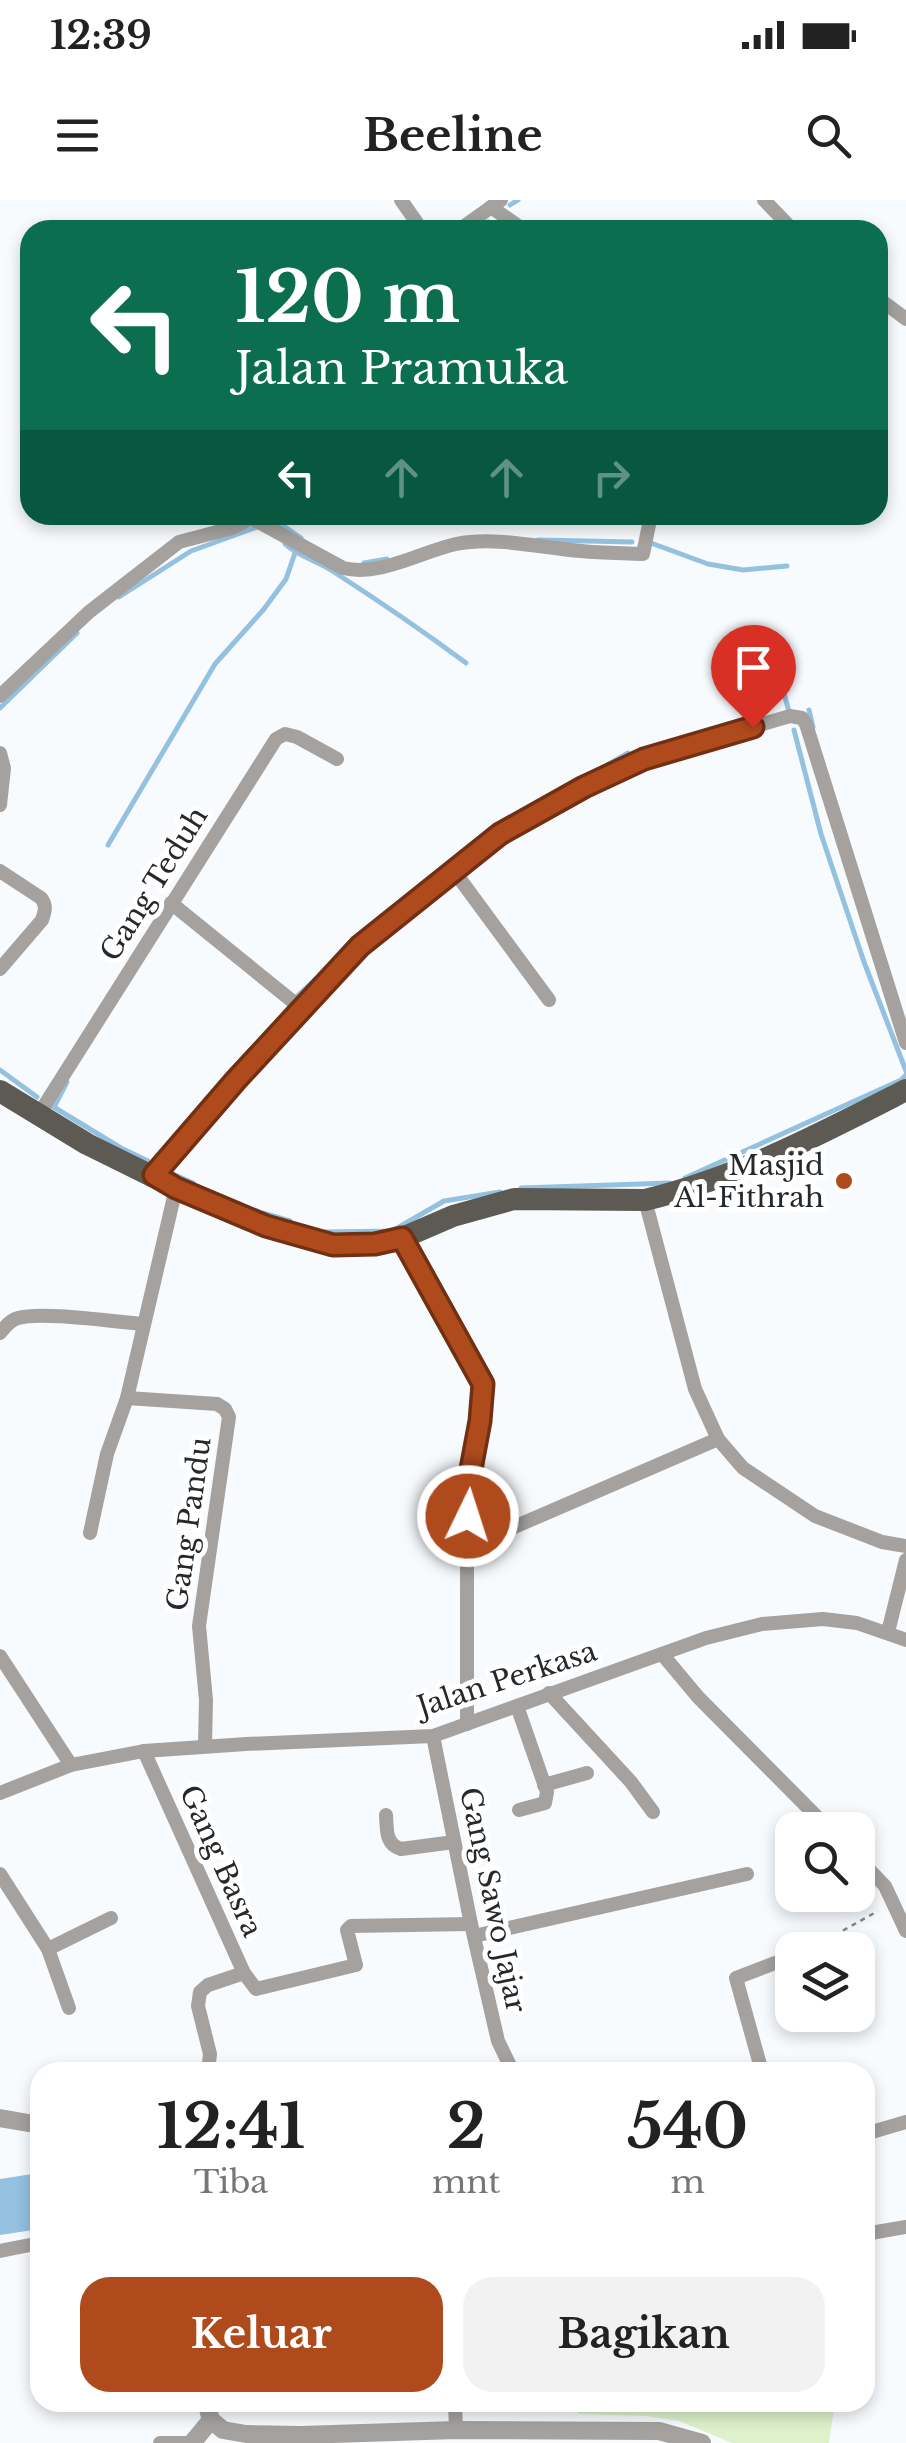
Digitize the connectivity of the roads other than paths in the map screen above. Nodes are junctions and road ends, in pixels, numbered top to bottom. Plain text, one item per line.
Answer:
1 (764, 200) edge
2 (496, 204) edge
3 (473, 220) edge
4 (784, 220) edge
5 (238, 525) edge
6 (269, 525) edge
7 (650, 525) edge
8 (0, 696) edge
9 (0, 753) edge
10 (337, 760) dead end
11 (0, 805) edge
12 (0, 871) edge
13 (454, 872) junction
14 (171, 903) junction
15 (0, 969) edge
16 (550, 1000) dead end
17 (302, 1010) junction
18 (906, 1043) edge
19 (906, 1090) edge
20 (0, 1091) edge
21 (39, 1114) junction
22 (154, 1175) junction
23 (176, 1188) junction
24 (645, 1200) junction
25 (402, 1238) junction
26 (144, 1324) junction
27 (0, 1333) edge
28 (128, 1398) junction
29 (718, 1440) junction
30 (90, 1533) dead end
31 (906, 1546) edge
32 (468, 1547) junction
33 (906, 1560) edge
34 (888, 1632) junction
35 (906, 1640) edge
36 (662, 1654) junction
37 (0, 1656) edge
38 (550, 1694) junction
39 (516, 1706) junction
40 (467, 1724) junction
41 (433, 1736) junction
42 (205, 1746) junction
43 (144, 1751) junction
44 (70, 1764) junction
45 (587, 1773) dead end
46 (544, 1784) junction
47 (0, 1793) edge
48 (519, 1810) dead end
49 (653, 1812) dead end
50 (812, 1812) edge
51 (386, 1815) dead end
52 (454, 1842) junction
53 (0, 1874) edge
54 (748, 1874) dead end
55 (875, 1876) edge
56 (111, 1918) dead end
57 (472, 1930) junction
58 (906, 1931) edge
59 (48, 1949) junction
60 (775, 1963) edge
61 (244, 1974) junction
62 (69, 2008) dead end
63 (209, 2062) edge
64 (508, 2062) edge
65 (759, 2062) edge
66 (0, 2118) edge
67 (906, 2122) edge
68 (30, 2123) edge
69 (875, 2131) edge
70 (906, 2227) edge
71 (875, 2232) edge
72 (30, 2246) edge
73 (0, 2251) edge
74 (208, 2412) edge
75 (209, 2412) edge
76 (456, 2412) edge
77 (456, 2430) junction
78 (384, 2437) edge
79 (677, 2439) edge
80 (160, 2443) edge
81 (192, 2443) edge
82 (702, 2443) edge

1 - 4 street
2 - 3 street
5 - 8 street
6 - 7 street
9 - 11 street
10 - 14 street, Gang Teduh
12 - 15 street
13 - 16 street
13 - 17 street
13 - 18 street
14 - 17 street
14 - 21 street, Gang Teduh
17 - 22 street
19 - 24 main road
20 - 21 main road
21 - 22 main road
22 - 23 main road
23 - 25 main road
23 - 26 street
24 - 25 main road
24 - 29 street
25 - 32 street
26 - 27 street
26 - 28 street
28 - 30 street
28 - 42 street, Gang Pandu
29 - 31 street
29 - 32 street
32 - 40 street
33 - 34 street
34 - 35 street, Jalan Perkasa
34 - 36 street, Jalan Perkasa
36 - 38 street, Jalan Perkasa
36 - 50 street
37 - 44 street
38 - 39 street, Jalan Perkasa
38 - 49 street
39 - 40 street, Jalan Perkasa
39 - 46 street
40 - 41 street, Jalan Perkasa
41 - 42 street, Jalan Perkasa
41 - 52 street, Gang Sawo Jajar
42 - 43 street, Jalan Perkasa
43 - 44 street, Jalan Perkasa
43 - 61 street, Gang Basra
44 - 47 street, Jalan Perkasa
45 - 46 street
46 - 48 street
51 - 52 street
52 - 57 street, Gang Sawo Jajar
53 - 59 street
54 - 57 street
55 - 58 street
56 - 59 street
57 - 61 street, Gang Basra
57 - 64 street, Gang Sawo Jajar
59 - 62 street
60 - 65 street
61 - 63 street
66 - 68 street
67 - 69 street
70 - 71 street
72 - 73 street
74 - 81 street
75 - 78 street
76 - 77 street
77 - 78 street
77 - 79 street
79 - 82 street
80 - 81 street

